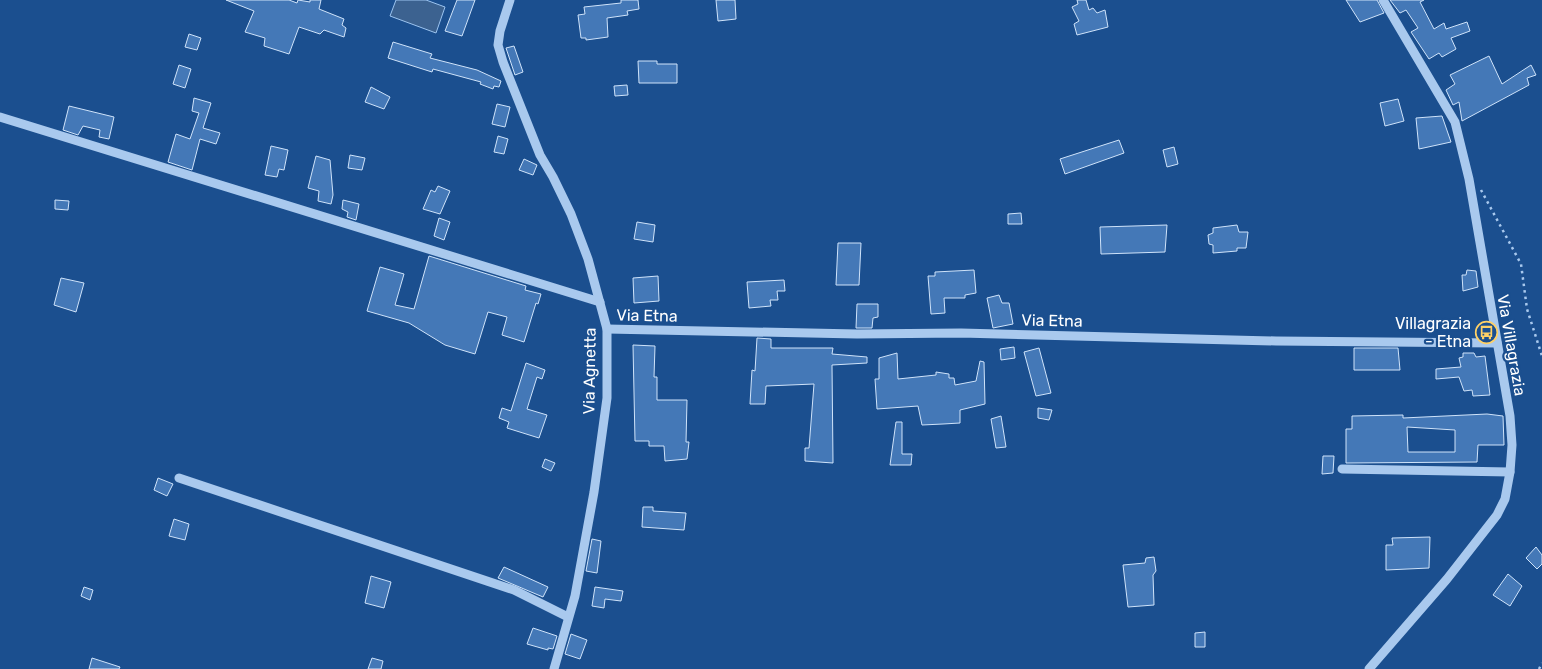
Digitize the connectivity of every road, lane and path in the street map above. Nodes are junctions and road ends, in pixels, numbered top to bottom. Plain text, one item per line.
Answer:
1 (510, 0) edge
2 (1384, 0) edge
3 (0, 117) edge
4 (1469, 179) junction
5 (600, 302) junction
6 (607, 329) junction
7 (1497, 343) junction
8 (1542, 356) edge
9 (1342, 469) dead end
10 (1510, 472) junction
11 (179, 478) dead end
12 (568, 617) junction
13 (1542, 663) edge
14 (554, 669) edge
15 (1369, 669) edge
16 (1539, 669) edge

1 - 5 street, Via Agnetta
2 - 4 street, Via Villagrazia
3 - 5 street
4 - 7 street, Via Villagrazia
4 - 8 path
5 - 6 street, Via Agnetta
6 - 7 street, Via Etna
6 - 12 street, Via Agnetta
7 - 10 street, Via Villagrazia
9 - 10 street
10 - 15 street, Via Villagrazia
11 - 12 street
12 - 14 street, Via Agnetta
13 - 16 path

